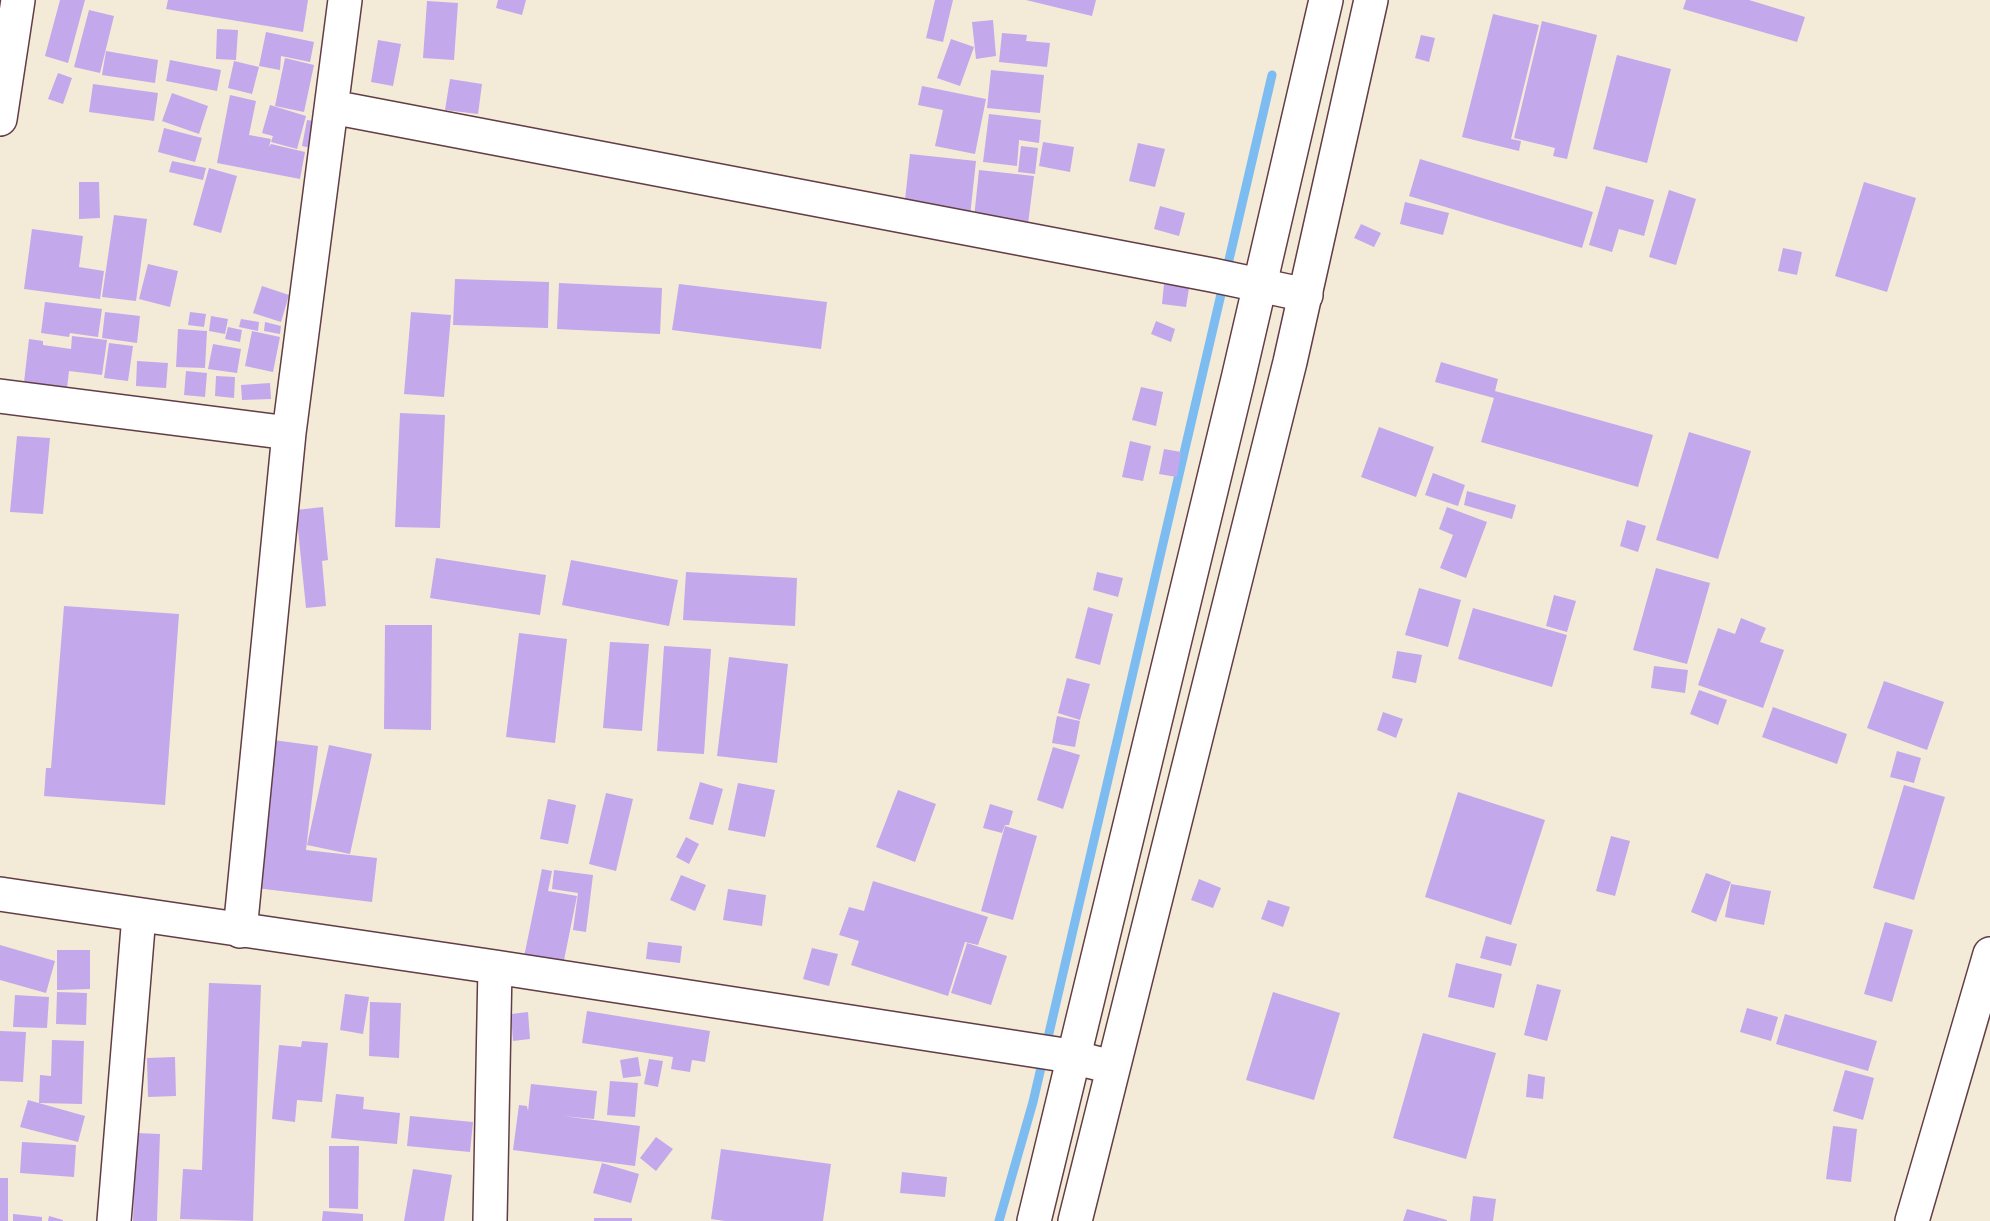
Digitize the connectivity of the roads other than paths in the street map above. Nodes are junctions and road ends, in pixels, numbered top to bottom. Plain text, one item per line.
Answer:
1 (345, 0) edge
2 (1326, 0) edge
3 (1371, 0) edge
4 (11, 19) edge
5 (332, 106) junction
6 (0, 119) edge
7 (1238, 280) junction
8 (1306, 295) junction
9 (0, 396) edge
10 (289, 433) junction
11 (0, 894) edge
12 (139, 915) junction
13 (240, 931) junction
14 (1990, 954) edge
15 (495, 967) junction
16 (1070, 1056) junction
17 (1112, 1067) junction
18 (114, 1221) edge
19 (490, 1221) edge
20 (1034, 1221) edge
21 (1075, 1221) edge
22 (1912, 1221) edge

1 - 5 street
2 - 7 street
3 - 8 street
4 - 6 street
5 - 7 street
5 - 10 street
7 - 8 street
7 - 16 street
8 - 17 street
9 - 10 street
10 - 13 street
11 - 12 street
12 - 13 street
12 - 18 street
13 - 15 street
14 - 22 street
15 - 16 street
15 - 19 street
16 - 17 street
16 - 20 street
17 - 21 street

